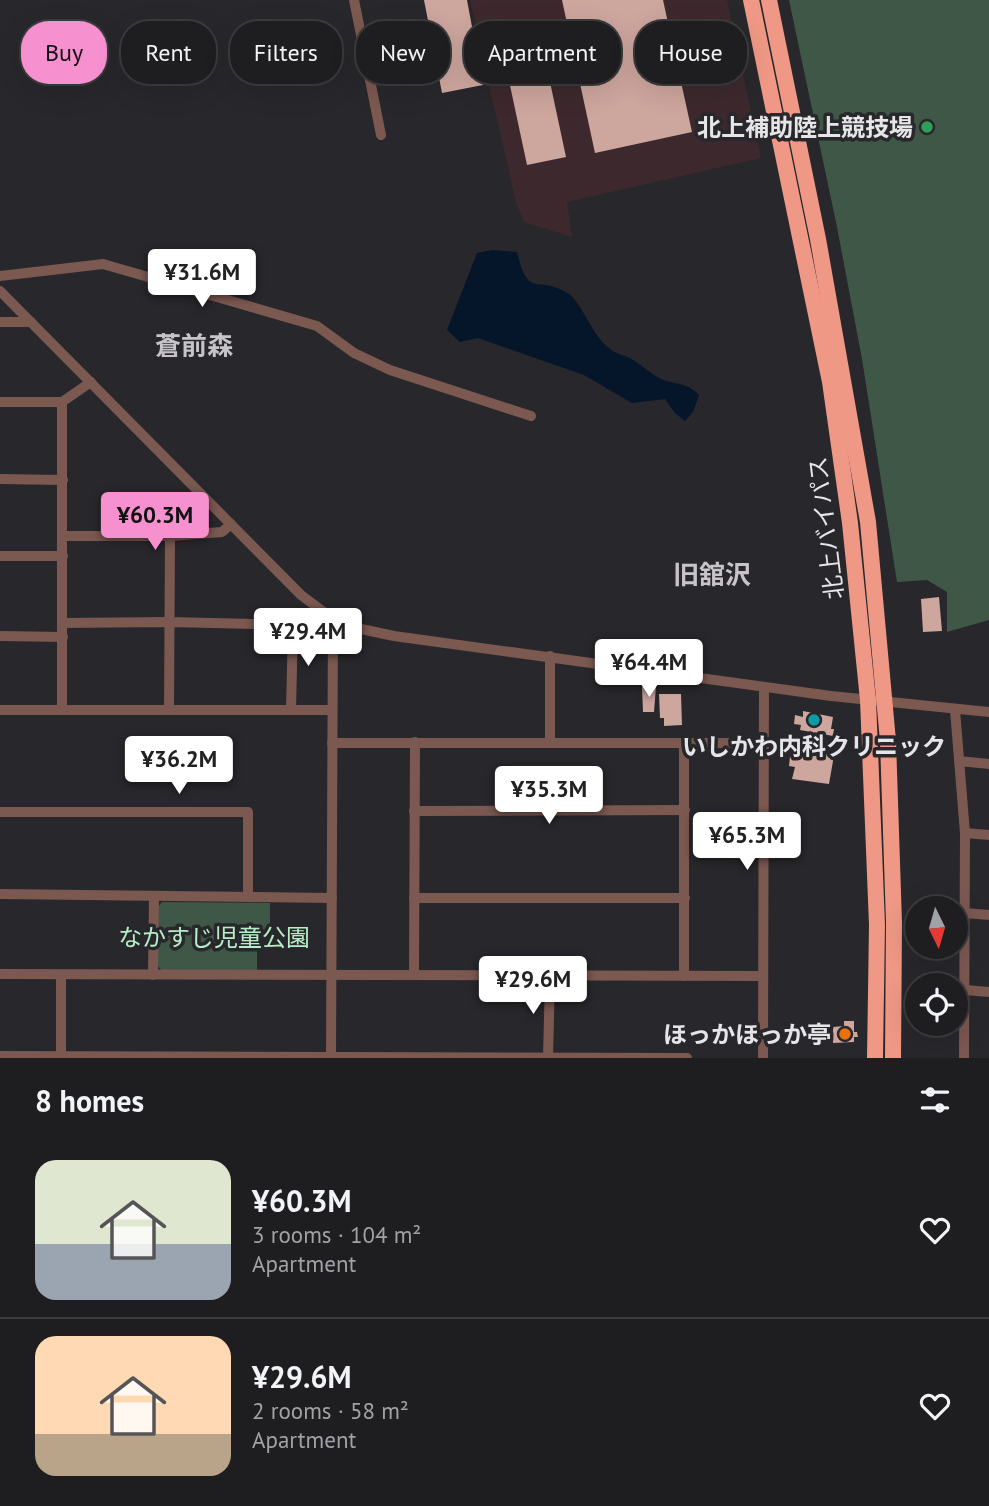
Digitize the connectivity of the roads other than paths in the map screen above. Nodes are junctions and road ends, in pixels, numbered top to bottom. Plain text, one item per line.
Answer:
1 (354, 0) edge
2 (751, 0) edge
3 (769, 0) edge
4 (381, 135) dead end
5 (0, 275) edge
6 (0, 291) edge
7 (0, 322) edge
8 (31, 322) junction
9 (91, 382) junction
10 (0, 402) edge
11 (62, 402) junction
12 (531, 416) dead end
13 (0, 479) edge
14 (63, 480) junction
15 (231, 524) junction
16 (63, 536) junction
17 (170, 536) junction
18 (0, 556) edge
19 (63, 556) junction
20 (333, 619) junction
21 (169, 622) junction
22 (63, 623) junction
23 (293, 625) junction
24 (0, 636) edge
25 (62, 637) junction
26 (550, 656) junction
27 (764, 687) junction
28 (868, 700) junction
29 (886, 703) junction
30 (0, 710) edge
31 (62, 710) junction
32 (169, 710) junction
33 (291, 710) junction
34 (332, 710) junction
35 (955, 710) junction
36 (989, 712) edge
37 (415, 742) junction
38 (550, 742) junction
39 (684, 742) junction
40 (332, 743) junction
41 (763, 743) junction
42 (959, 761) junction
43 (989, 764) edge
44 (685, 810) junction
45 (414, 811) junction
46 (0, 812) edge
47 (965, 834) junction
48 (989, 835) edge
49 (0, 894) edge
50 (153, 896) junction
51 (965, 896) edge
52 (248, 897) junction
53 (332, 898) junction
54 (414, 898) junction
55 (685, 898) junction
56 (968, 914) edge
57 (989, 915) edge
58 (0, 974) edge
59 (61, 975) junction
60 (153, 975) junction
61 (331, 975) junction
62 (414, 975) junction
63 (550, 976) junction
64 (684, 976) junction
65 (762, 976) junction
66 (968, 990) edge
67 (989, 992) edge
68 (964, 1036) edge
69 (0, 1056) edge
70 (61, 1057) edge
71 (209, 1057) edge
72 (331, 1057) edge
73 (457, 1058) edge
74 (548, 1058) edge
75 (687, 1058) edge
76 (763, 1058) edge
77 (875, 1058) edge
78 (893, 1058) edge
79 (964, 1058) edge

1 - 4 street
2 - 28 highway, 北上バイパス
3 - 29 highway, 北上バイパス
5 - 12 street
6 - 8 street
7 - 8 street
8 - 9 street
9 - 11 street
9 - 15 street
10 - 11 street
11 - 14 street
13 - 14 street
14 - 16 street
15 - 17 street
15 - 20 street
16 - 17 street
16 - 19 street
17 - 21 street
18 - 19 street
19 - 22 street
20 - 23 street
20 - 26 street
20 - 34 street
21 - 22 street
21 - 23 street
21 - 32 street
22 - 25 street
23 - 33 street
24 - 25 street
25 - 31 street
26 - 27 street
26 - 38 street
27 - 28 street
27 - 41 street
28 - 29 street
28 - 77 highway, 北上バイパス
29 - 35 street
29 - 78 highway, 北上バイパス
30 - 31 street
31 - 32 street
32 - 33 street
33 - 34 street
34 - 40 street
35 - 36 street
35 - 42 street
37 - 38 street
37 - 40 street
37 - 45 street
38 - 39 street
39 - 41 street
39 - 44 street
40 - 53 street
41 - 65 street
42 - 43 street
42 - 47 street
44 - 45 street
44 - 55 street
45 - 54 street
46 - 52 street
47 - 48 street
47 - 51 street
49 - 50 street
50 - 52 street
50 - 60 street
52 - 53 street
53 - 61 street
54 - 55 street
54 - 62 street
55 - 64 street
56 - 57 street
58 - 59 street
59 - 60 street
59 - 70 street
60 - 61 street
61 - 62 street
61 - 72 street
62 - 63 street
63 - 64 street
63 - 74 street
64 - 65 street
65 - 76 street
66 - 67 street
68 - 79 street
69 - 70 street
70 - 71 street
71 - 72 street
72 - 73 street
73 - 74 street
74 - 75 street

